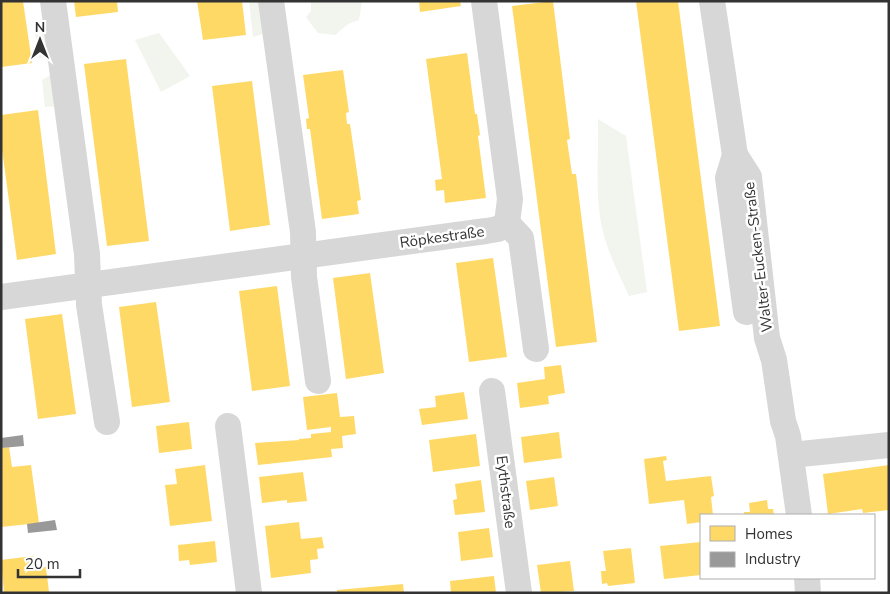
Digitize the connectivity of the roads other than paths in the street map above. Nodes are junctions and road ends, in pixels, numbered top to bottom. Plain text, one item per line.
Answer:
1 (53, 1) edge
2 (271, 1) edge
3 (484, 1) edge
4 (712, 1) edge
5 (735, 155) junction
6 (507, 223) junction
7 (304, 257) junction
8 (88, 285) junction
9 (1, 297) edge
10 (748, 330) dead end
11 (536, 348) dead end
12 (318, 382) dead end
13 (492, 391) dead end
14 (107, 422) dead end
15 (228, 426) dead end
16 (889, 444) edge
17 (791, 455) junction
18 (799, 514) edge
19 (807, 579) edge
20 (249, 593) edge
21 (519, 593) edge
22 (808, 593) edge

1 - 8 street
2 - 7 street
3 - 6 street
4 - 5 street, Walter-Eucken-Straße
5 - 10 street
5 - 17 street, Walter-Eucken-Straße
6 - 7 street, Röpkestraße
6 - 11 street
7 - 8 street, Röpkestraße
7 - 12 street
8 - 9 street, Röpkestraße
8 - 14 street
13 - 21 street, Eythstraße
15 - 20 street
16 - 17 street
17 - 18 street, Walter-Eucken-Straße
19 - 22 street

